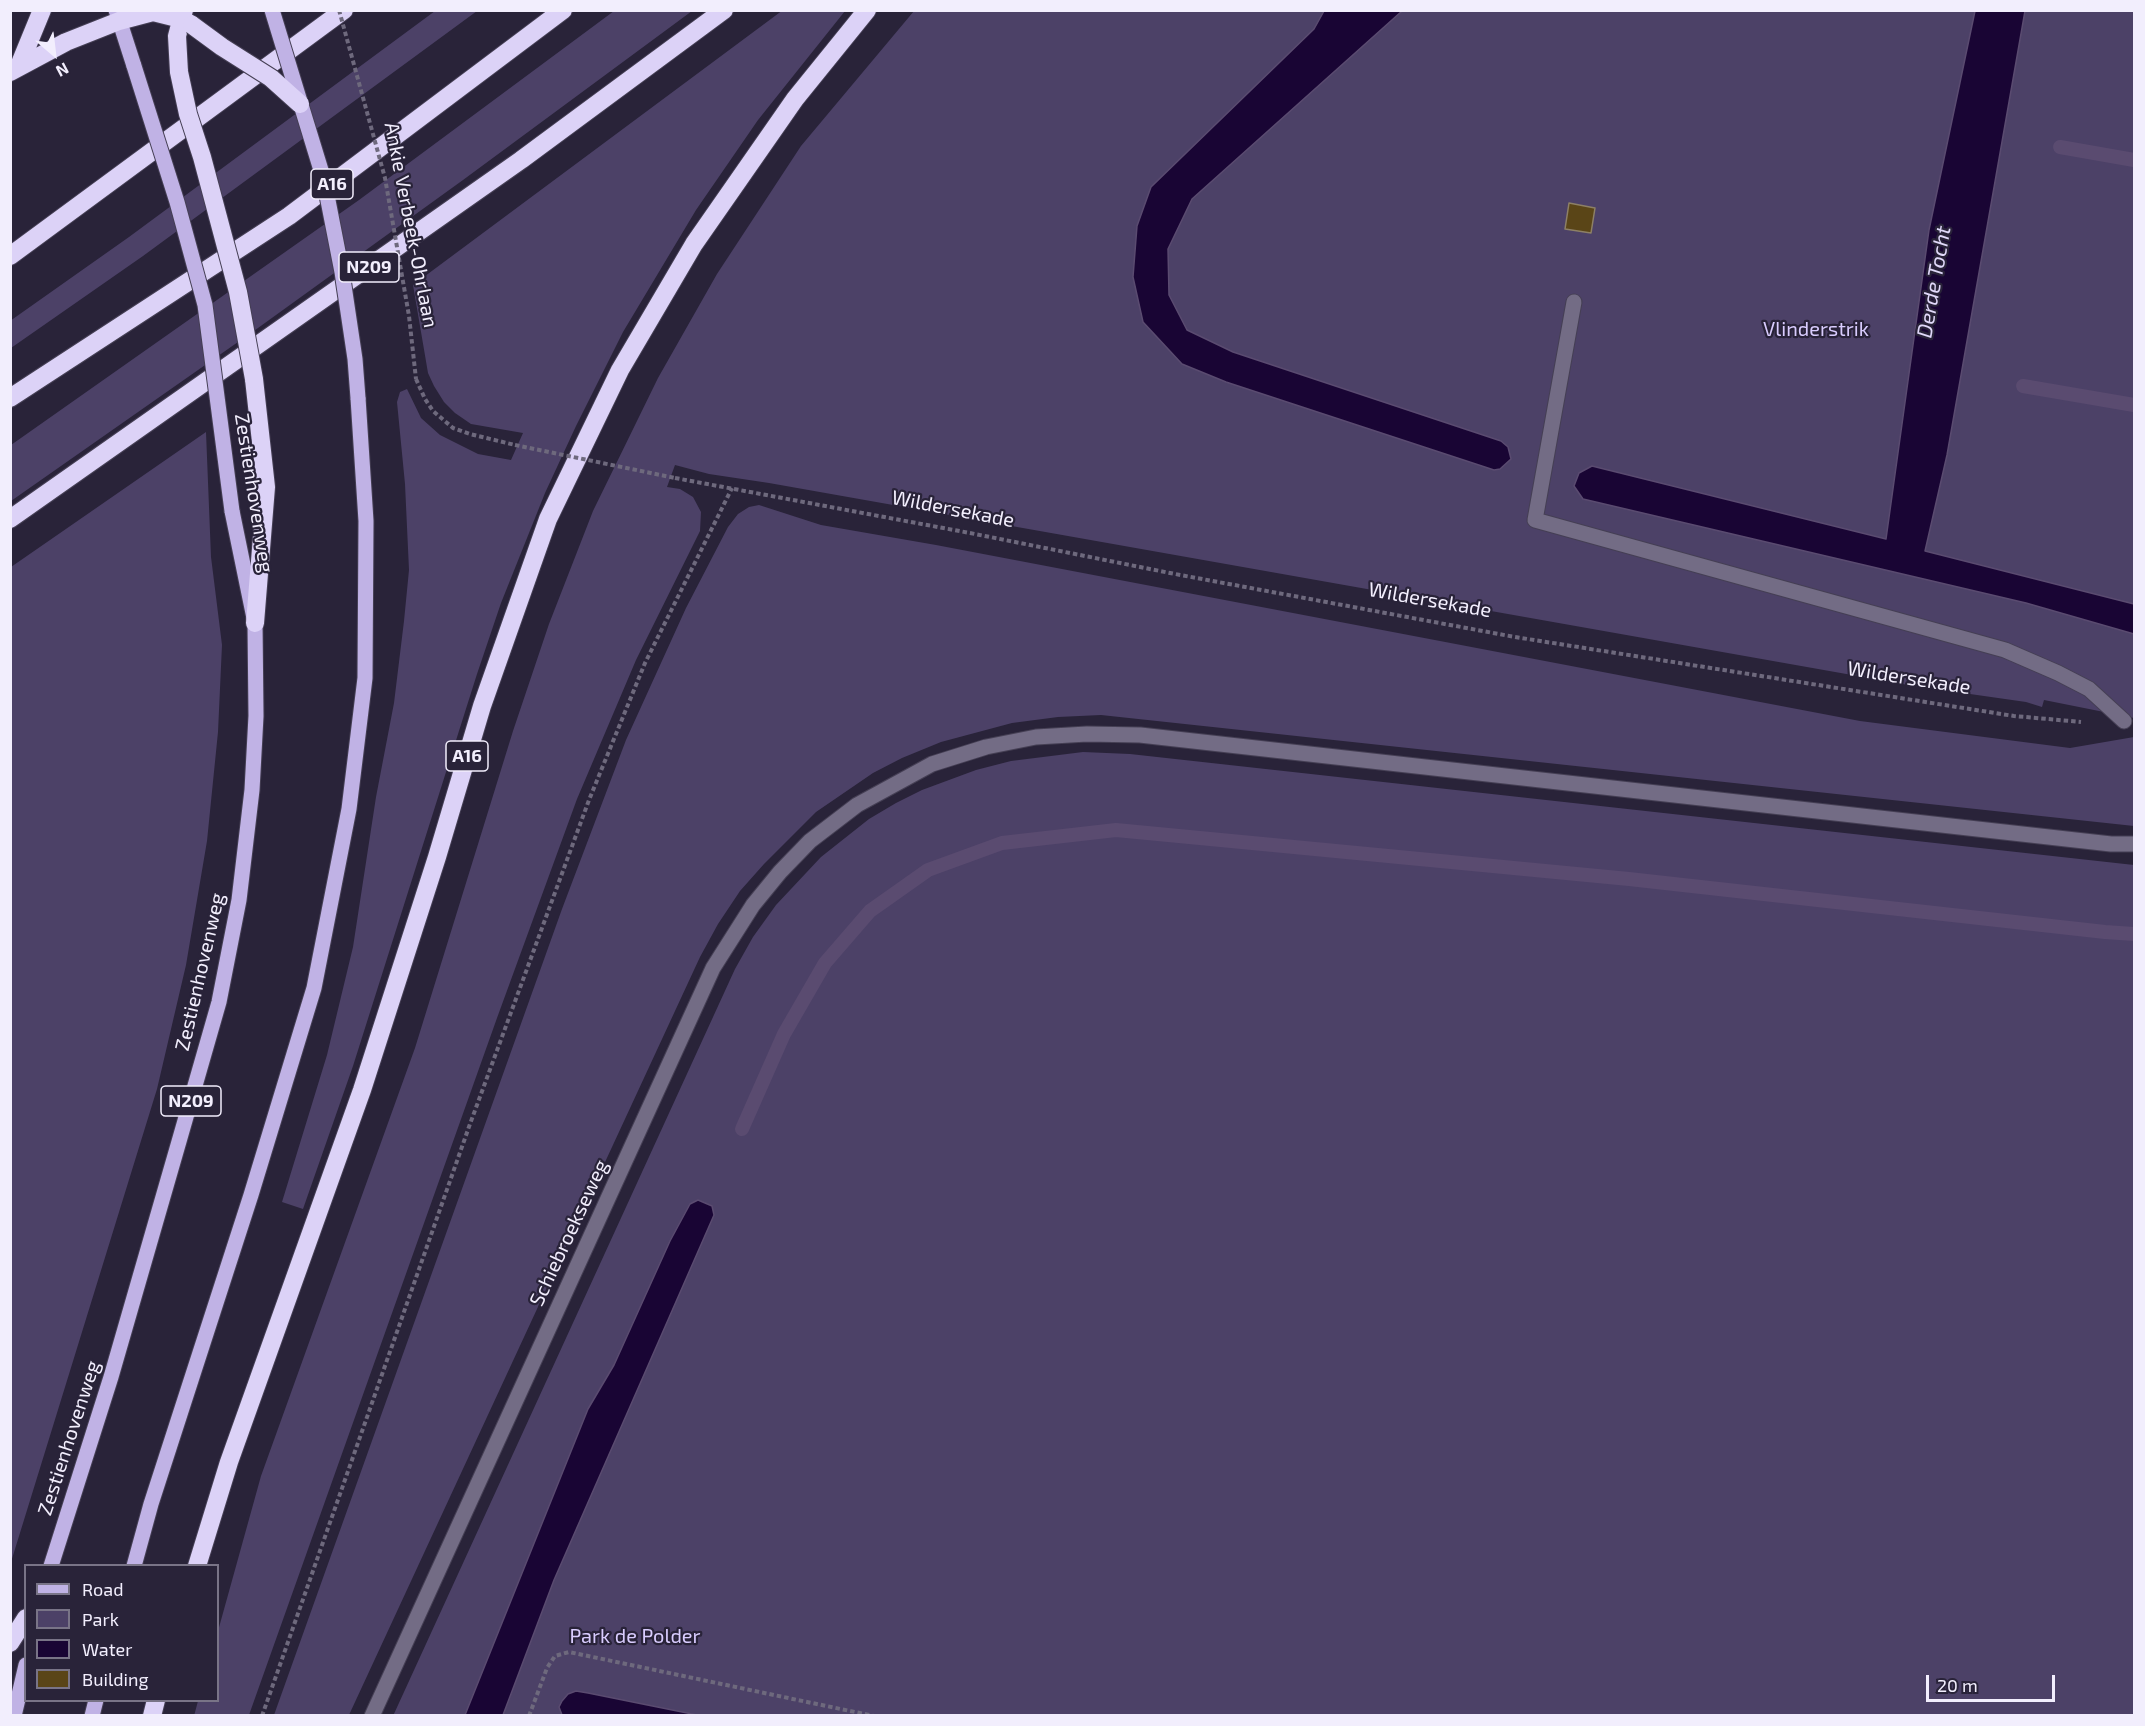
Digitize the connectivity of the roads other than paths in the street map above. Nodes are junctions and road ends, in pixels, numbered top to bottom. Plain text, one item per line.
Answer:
1 (42, 10) edge
2 (273, 10) edge
3 (344, 10) edge
4 (563, 10) edge
5 (724, 10) edge
6 (867, 10) edge
7 (118, 16) edge
8 (183, 22) edge
9 (15, 69) edge
10 (300, 104) junction
11 (10, 256) edge
12 (1574, 302) dead end
13 (10, 398) edge
14 (10, 519) edge
15 (255, 623) junction
16 (2124, 721) road end
17 (2134, 844) edge
18 (52, 1564) edge
19 (135, 1564) edge
20 (199, 1564) edge
21 (24, 1621) edge
22 (10, 1643) edge
23 (24, 1674) edge
24 (14, 1716) edge
25 (372, 1716) edge

1 - 9 highway
2 - 10 main road, N209, bridge
3 - 11 highway
4 - 13 highway, A16
5 - 14 highway, N209
6 - 20 highway, A16
7 - 8 highway
7 - 9 highway
7 - 15 main road, Zestienhovenweg / N209, bridge
8 - 10 highway, bridge
8 - 15 highway, bridge
10 - 19 main road, N209, bridge
12 - 16 street
15 - 18 main road, Zestienhovenweg / N209
17 - 25 street, Schiebroekseweg
21 - 22 highway
23 - 24 main road

